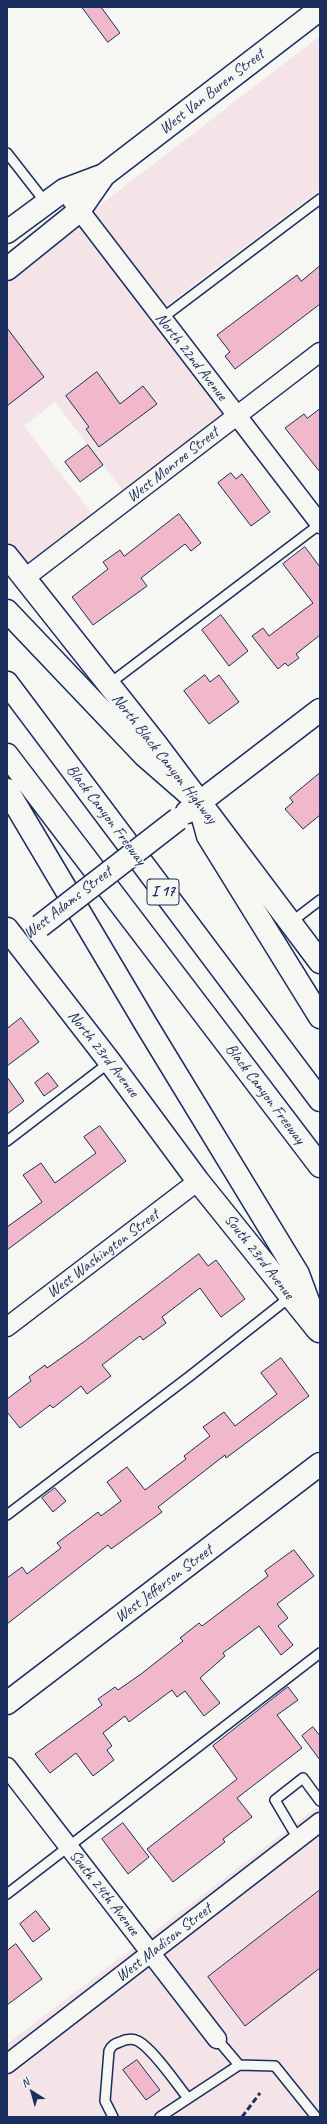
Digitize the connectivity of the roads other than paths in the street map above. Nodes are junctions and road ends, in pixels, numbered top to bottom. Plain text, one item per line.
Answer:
1 (320, 9) edge
2 (7, 153) edge
3 (104, 175) junction
4 (64, 190) junction
5 (320, 199) edge
6 (46, 203) junction
7 (79, 211) junction
8 (7, 232) edge
9 (7, 269) edge
10 (161, 319) junction
11 (320, 352) edge
12 (236, 416) junction
13 (320, 524) edge
14 (7, 556) edge
15 (25, 578) junction
16 (7, 611) edge
17 (7, 683) edge
18 (107, 685) junction
19 (320, 710) edge
20 (7, 755) edge
21 (7, 790) edge
22 (199, 803) junction
23 (320, 900) edge
24 (290, 923) junction
25 (10, 941) edge
26 (320, 962) edge
27 (320, 1017) edge
28 (110, 1062) junction
29 (320, 1100) edge
30 (7, 1141) edge
31 (320, 1166) edge
32 (198, 1181) junction
33 (290, 1297) junction
34 (7, 1327) edge
35 (319, 1332) edge
36 (320, 1464) edge
37 (7, 1515) edge
38 (320, 1653) edge
39 (7, 1703) edge
40 (7, 1767) edge
41 (320, 1801) edge
42 (320, 1822) edge
43 (298, 1839) junction
44 (68, 1847) junction
45 (7, 1894) edge
46 (151, 1953) junction
47 (217, 2039) joint
48 (7, 2064) edge
49 (239, 2065) junction
50 (187, 2097) junction
51 (113, 2117) edge
52 (160, 2117) edge
53 (316, 2117) edge

1 - 3 main road, West Van Buren Street
2 - 6 lane
3 - 4 main road, West Van Buren Street
3 - 7 main road, West Van Buren Street
4 - 6 main road, West Van Buren Street
4 - 7 street, North 22nd Avenue
5 - 10 lane
6 - 8 main road, West Van Buren Street
7 - 9 main road, West Van Buren Street
7 - 10 street, North 22nd Avenue
10 - 12 street, North 22nd Avenue
11 - 12 street, West Monroe Street
12 - 13 street, North 22nd Avenue
12 - 15 street, West Monroe Street
13 - 18 lane
14 - 15 main road, North Black Canyon Highway
15 - 18 main road, North Black Canyon Highway
16 - 22 main road
17 - 29 main road, Black Canyon Freeway / I 17
18 - 22 main road, North Black Canyon Highway
19 - 22 main road, West Adams Street
20 - 31 main road, Black Canyon Freeway / I 17
21 - 35 main road
22 - 24 main road, North Black Canyon Highway
22 - 25 main road, West Adams Street, bridge
22 - 27 main road
23 - 24 lane
24 - 26 main road, North Black Canyon Highway
25 - 28 main road, North 23rd Avenue
28 - 30 lane
28 - 32 main road, North 23rd Avenue
32 - 33 main road, South 23rd Avenue
32 - 34 street, West Washington Street
33 - 35 main road, South 23rd Avenue
33 - 37 lane
36 - 39 main road, West Jefferson Street
38 - 44 lane
40 - 44 street, South 24th Avenue
41 - 43 lane
42 - 43 street, West Madison Street
43 - 46 street, West Madison Street
44 - 45 lane
44 - 46 street, South 24th Avenue
46 - 47 street, South 24th Avenue
46 - 48 street, West Madison Street
47 - 49 lane
49 - 50 lane
49 - 53 lane
50 - 51 lane
50 - 52 lane

